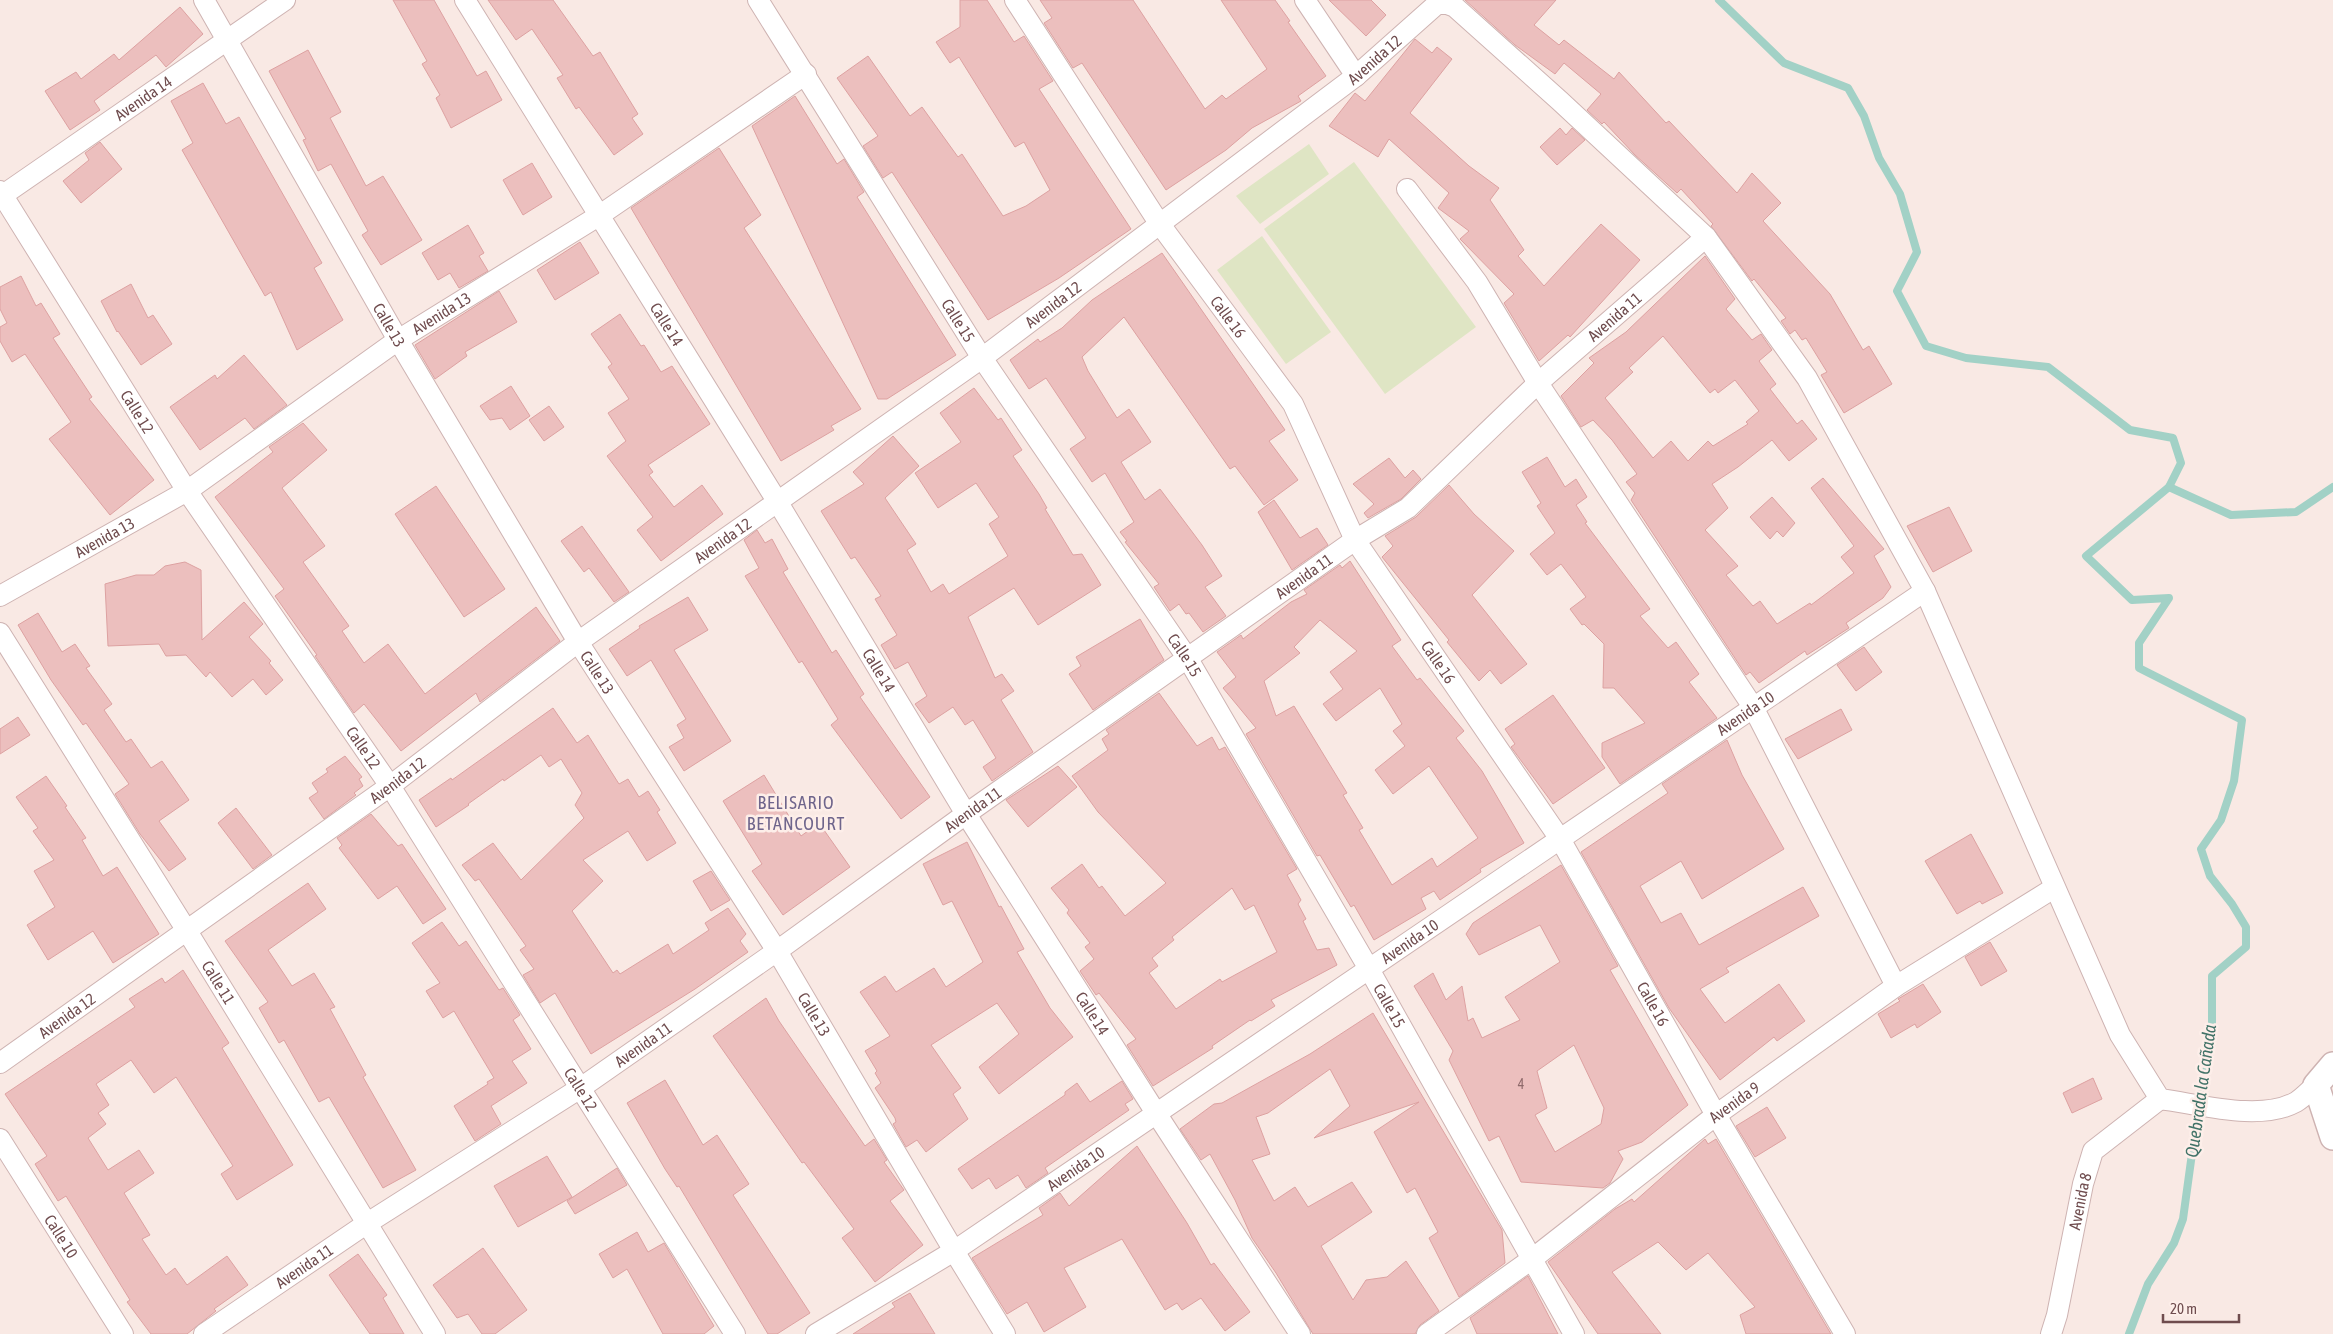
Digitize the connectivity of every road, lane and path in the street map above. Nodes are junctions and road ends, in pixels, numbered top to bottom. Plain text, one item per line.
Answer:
1 (204, 0) edge
2 (285, 0) edge
3 (466, 0) edge
4 (758, 0) edge
5 (1016, 0) edge
6 (1305, 0) edge
7 (228, 40) junction
8 (806, 74) junction
9 (1356, 76) junction
10 (1407, 189) dead end
11 (1, 194) edge
12 (600, 215) junction
13 (1159, 223) junction
14 (1706, 237) junction
15 (398, 340) junction
16 (982, 358) junction
17 (1538, 382) junction
18 (187, 491) junction
19 (778, 501) junction
20 (1356, 540) junction
21 (1925, 591) junction
22 (0, 596) edge
23 (0, 633) edge
24 (578, 642) junction
25 (1188, 660) junction
26 (1753, 707) junction
27 (390, 786) junction
28 (966, 814) junction
29 (1560, 839) junction
30 (2054, 888) junction
31 (187, 931) junction
32 (777, 951) junction
33 (1369, 969) junction
34 (1896, 986) junction
35 (0, 1063) edge
36 (2333, 1065) edge
37 (2316, 1084) junction
38 (582, 1087) junction
39 (2165, 1099) junction
40 (1156, 1113) junction
41 (1716, 1115) junction
42 (2333, 1137) edge
43 (0, 1139) edge
44 (366, 1224) junction
45 (954, 1251) junction
46 (1532, 1259) junction
47 (123, 1334) edge
48 (204, 1334) edge
49 (435, 1334) edge
50 (735, 1334) edge
51 (816, 1334) edge
52 (1005, 1334) edge
53 (1300, 1334) edge
54 (1426, 1334) edge
55 (1574, 1334) edge
56 (1845, 1334) edge
57 (2051, 1334) edge

1 - 7 street, Calle 13
2 - 7 street, Avenida 14
3 - 12 street, Calle 14
4 - 8 street, Calle 15
5 - 13 street, Calle 16
6 - 9 street
7 - 11 street, Avenida 14
7 - 15 street, Calle 13
8 - 12 street, Avenida 13
8 - 16 street, Calle 15
9 - 13 street, Avenida 12
9 - 14 street, Avenida 12
10 - 17 street
11 - 18 street, Calle 12
12 - 15 street, Avenida 13
12 - 19 street, Calle 14
13 - 16 street, Avenida 12
13 - 20 street, Calle 16
14 - 17 street, Avenida 11
14 - 21 street
15 - 18 street, Avenida 13
15 - 24 street, Calle 13
16 - 19 street, Avenida 12
16 - 25 street, Calle 15
17 - 20 street, Avenida 11
17 - 26 street
18 - 22 street, Avenida 13
18 - 27 street, Calle 12
19 - 24 street, Avenida 12
19 - 28 street, Calle 14
20 - 25 street, Avenida 11
20 - 29 street, Calle 16
21 - 26 street, Avenida 10
21 - 30 street
23 - 31 street, Calle 11
24 - 27 street, Avenida 12
24 - 32 street, Calle 13
25 - 28 street, Avenida 11
25 - 33 street, Calle 15
26 - 29 street, Avenida 10
26 - 34 street
27 - 31 street, Avenida 12
27 - 38 street, Calle 12
28 - 32 street, Avenida 11
28 - 40 street, Calle 14
29 - 33 street, Avenida 10
29 - 41 street, Calle 16
30 - 34 street, Avenida 9
30 - 39 street
31 - 35 street, Avenida 12
31 - 44 street, Calle 11
32 - 38 street, Avenida 11
32 - 45 street, Calle 13
33 - 40 street, Avenida 10
33 - 46 street, Calle 15
34 - 41 street, Avenida 9
36 - 37 street
37 - 39 street
37 - 42 street
38 - 44 street, Avenida 11
38 - 50 street, Calle 12
39 - 57 street, Avenida 8
40 - 45 street, Avenida 10
40 - 53 street, Calle 14
41 - 46 street, Avenida 9
41 - 56 street, Calle 16
43 - 47 street, Calle 10
44 - 48 street, Avenida 11
44 - 49 street, Calle 11
45 - 51 street, Avenida 10
45 - 52 street, Calle 13
46 - 54 street, Avenida 9
46 - 55 street, Calle 15

